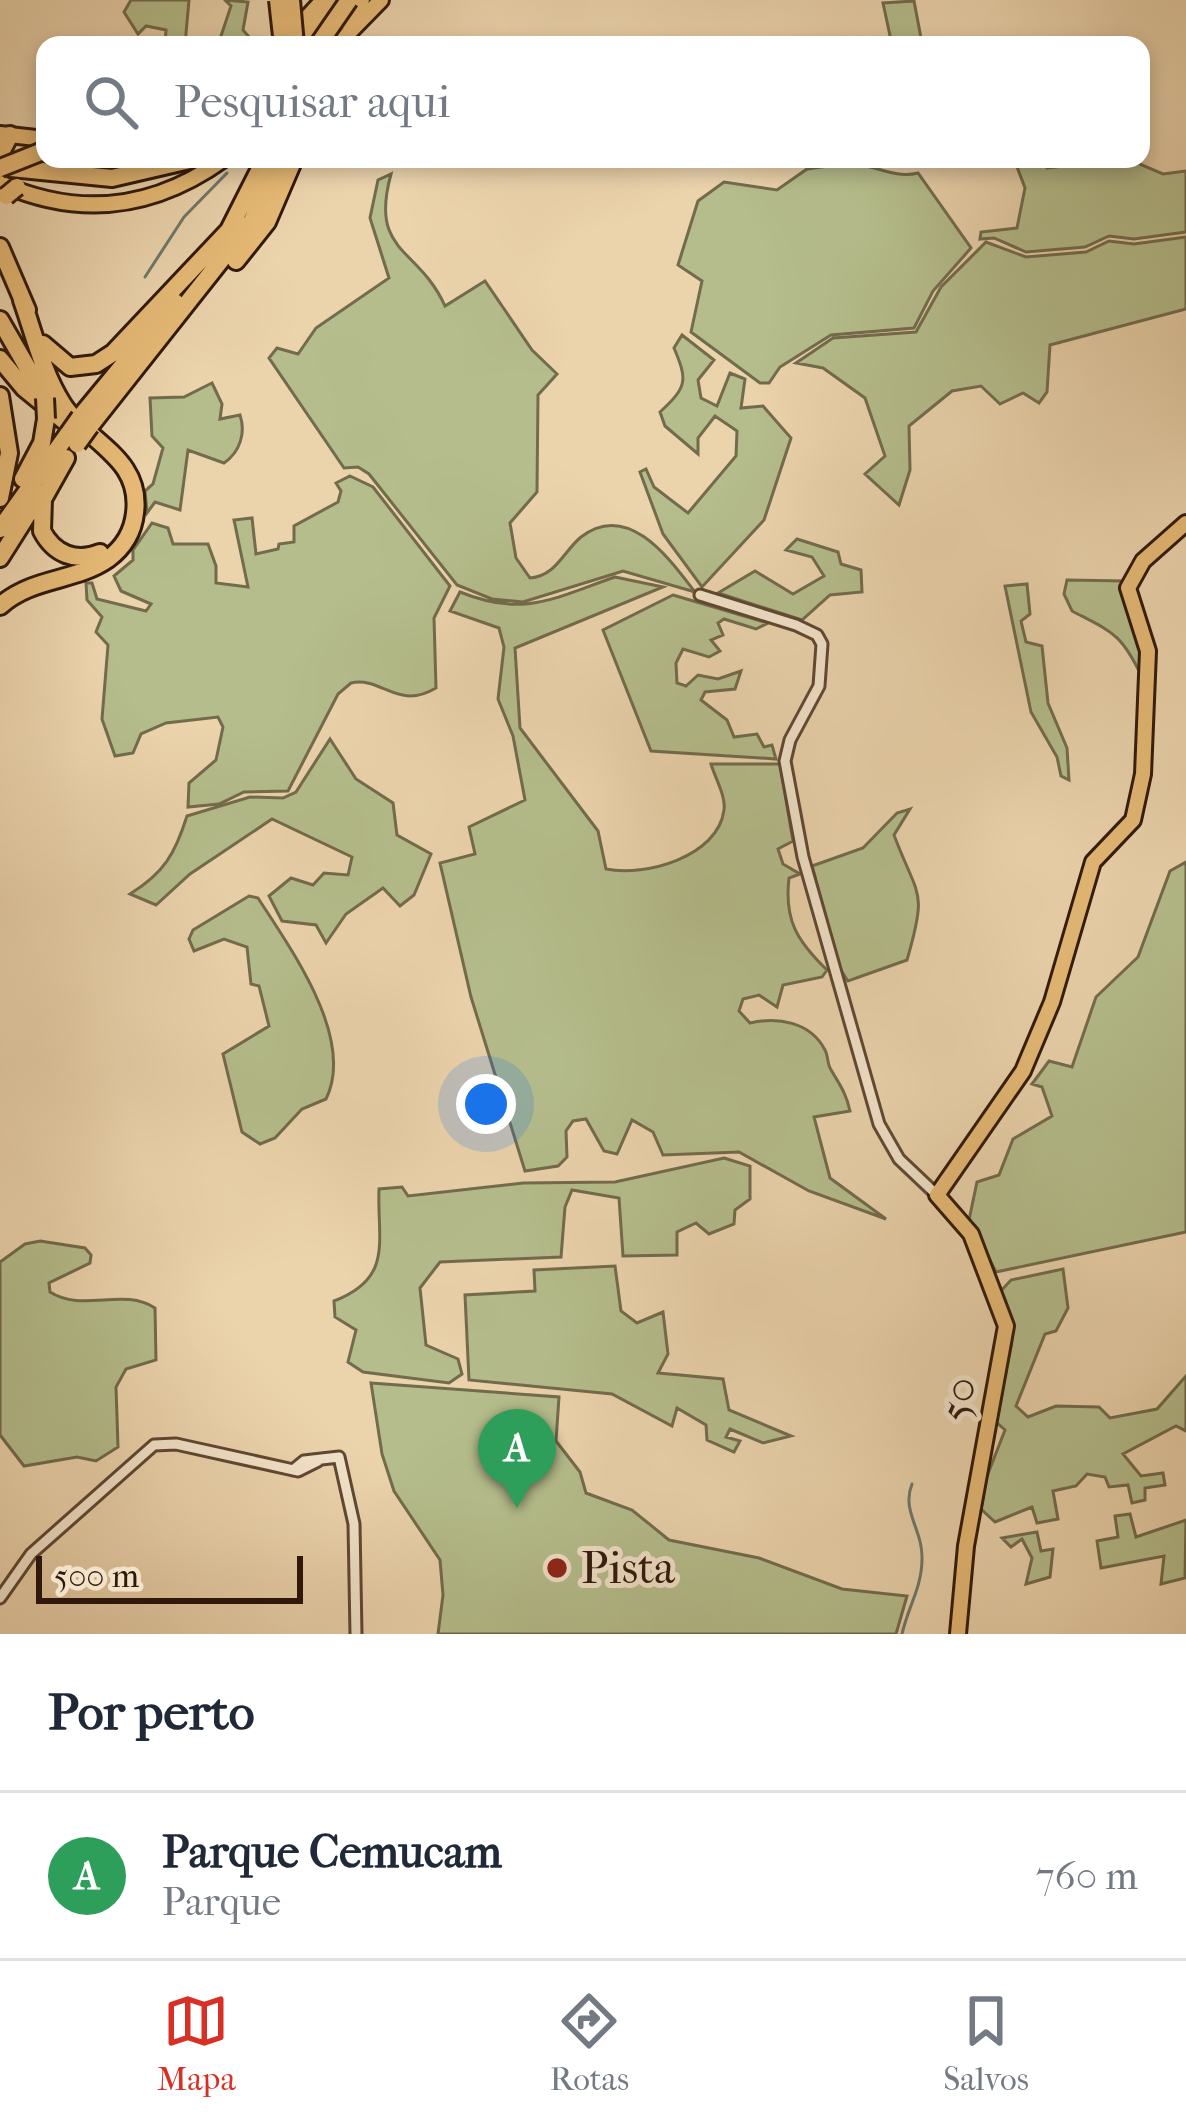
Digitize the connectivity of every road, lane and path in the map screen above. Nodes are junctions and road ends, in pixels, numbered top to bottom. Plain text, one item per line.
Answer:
1 (278, 0) edge
2 (291, 0) edge
3 (323, 0) edge
4 (338, 0) edge
5 (349, 0) edge
6 (361, 0) edge
7 (381, 0) edge
8 (282, 36) edge
9 (291, 36) edge
10 (295, 36) edge
11 (304, 36) edge
12 (323, 36) edge
13 (326, 36) edge
14 (346, 36) edge
15 (5, 135) edge
16 (36, 145) edge
17 (36, 150) edge
18 (0, 162) edge
19 (36, 167) edge
20 (42, 168) edge
21 (153, 168) edge
22 (165, 168) edge
23 (208, 168) edge
24 (275, 168) edge
25 (276, 168) edge
26 (6, 193) edge
27 (232, 227) junction
28 (0, 247) edge
29 (22, 300) junction
30 (0, 320) edge
31 (0, 341) edge
32 (0, 359) edge
33 (0, 396) edge
34 (42, 399) junction
35 (85, 422) junction
36 (70, 445) junction
37 (0, 498) edge
38 (0, 513) edge
39 (1186, 523) edge
40 (0, 529) edge
41 (0, 558) edge
42 (700, 595) dead end
43 (0, 606) edge
44 (937, 1195) junction
45 (972, 1512) junction
46 (961, 1550) dead end
47 (0, 1598) edge
48 (356, 1634) edge
49 (958, 1634) edge

1 - 8 highway, bridge
2 - 10 highway, bridge
3 - 9 main road
4 - 11 highway
5 - 12 highway, bridge
6 - 13 highway
7 - 14 main road
15 - 16 main road
15 - 18 highway
17 - 18 highway, bridge
18 - 19 highway
20 - 21 highway
22 - 26 highway
23 - 26 main road
24 - 27 highway
25 - 35 highway
27 - 29 highway
27 - 35 highway
28 - 29 highway
29 - 43 highway
30 - 34 highway
31 - 34 highway
32 - 34 highway
33 - 37 highway
34 - 36 highway
34 - 38 highway, bridge
35 - 36 highway, bridge
36 - 40 highway
36 - 41 highway
39 - 44 main road
42 - 44 street
44 - 45 main road, 50
45 - 46 main road
45 - 49 main road, 50
47 - 48 street

